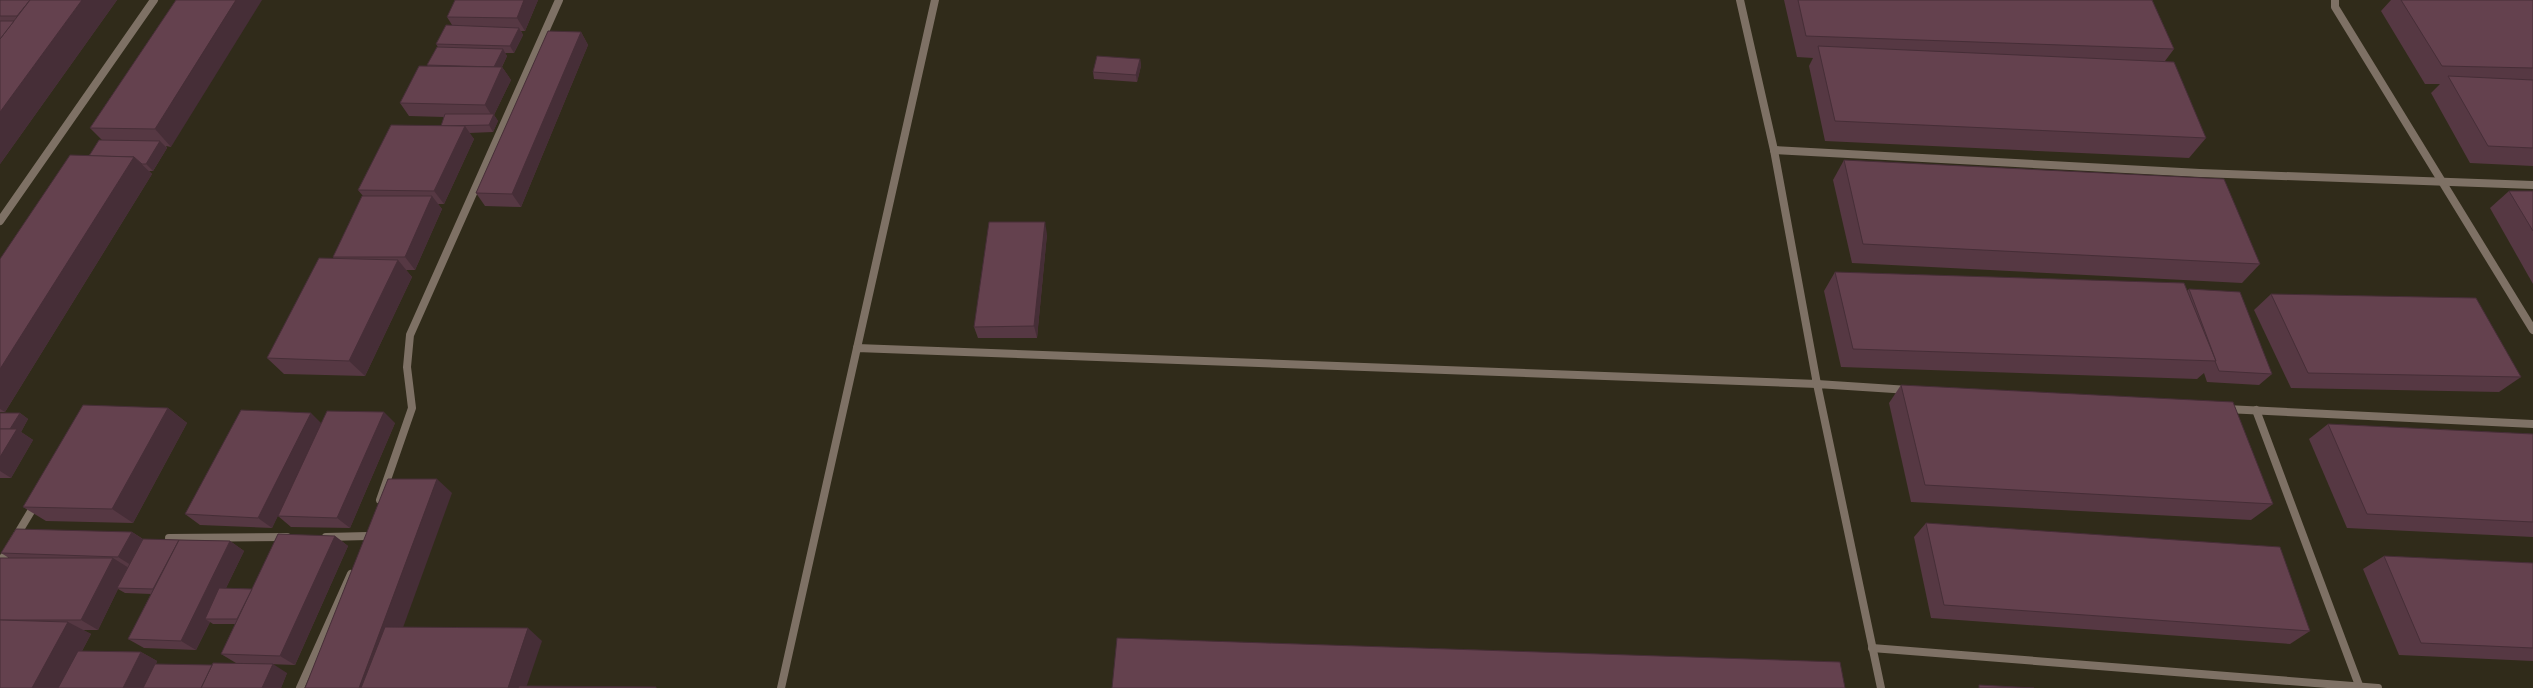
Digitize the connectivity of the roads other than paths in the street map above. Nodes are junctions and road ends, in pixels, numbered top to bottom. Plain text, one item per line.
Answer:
1 (154, 0) edge
2 (558, 0) edge
3 (935, 0) edge
4 (1740, 0) edge
5 (2335, 0) edge
6 (1774, 150) junction
7 (2444, 181) junction
8 (2533, 185) edge
9 (0, 221) edge
10 (2533, 330) edge
11 (857, 348) junction
12 (1817, 384) junction
13 (1921, 390) edge
14 (2216, 408) edge
15 (2256, 410) junction
16 (2533, 424) edge
17 (39, 497) edge
18 (378, 506) edge
19 (367, 536) edge
20 (296, 537) edge
21 (320, 537) edge
22 (169, 538) edge
23 (0, 563) edge
24 (355, 565) edge
25 (1872, 648) junction
26 (300, 688) edge
27 (782, 688) edge
28 (1881, 688) edge
29 (2360, 688) edge
30 (2378, 688) edge

1 - 9 street
2 - 18 street
3 - 11 street
4 - 6 street
5 - 7 street
6 - 7 street
6 - 12 street
7 - 8 street
7 - 10 street
11 - 12 street
11 - 27 street
12 - 13 street
12 - 25 street
14 - 15 street
15 - 16 street
15 - 29 street
17 - 23 street
19 - 21 street
20 - 22 street
24 - 26 street
25 - 28 street
25 - 29 street
29 - 30 street

